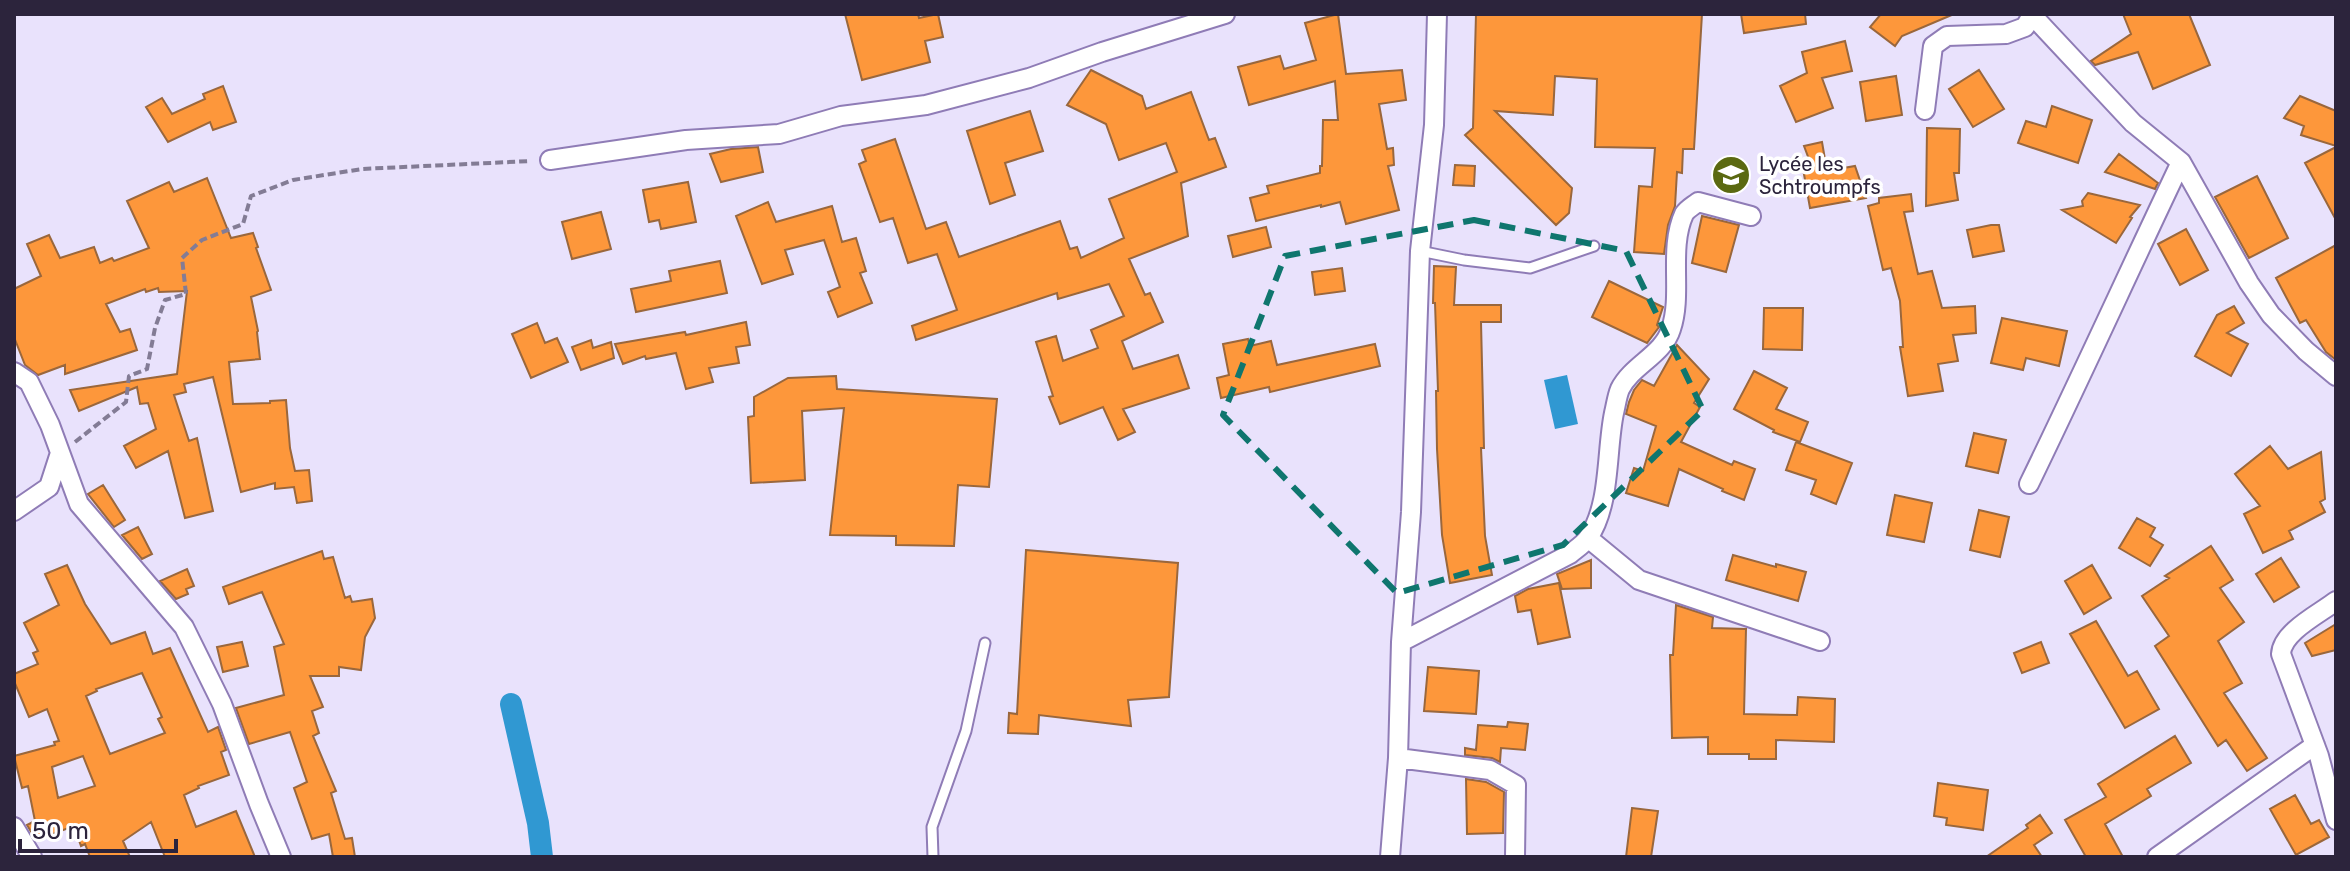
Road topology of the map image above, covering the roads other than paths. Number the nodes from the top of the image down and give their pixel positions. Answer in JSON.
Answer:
{"nodes":[{"id":1,"x":1225,"y":14,"type":"edge"},
{"id":2,"x":1437,"y":14,"type":"edge"},
{"id":3,"x":2031,"y":14,"type":"edge"},
{"id":4,"x":1925,"y":110,"type":"dead end"},
{"id":5,"x":550,"y":160,"type":"road end"},
{"id":6,"x":2181,"y":162,"type":"junction"},
{"id":7,"x":1751,"y":216,"type":"dead end"},
{"id":8,"x":1594,"y":246,"type":"dead end"},
{"id":9,"x":1420,"y":251,"type":"junction"},
{"id":10,"x":14,"y":372,"type":"edge"},
{"id":11,"x":2336,"y":376,"type":"edge"},
{"id":12,"x":60,"y":453,"type":"junction"},
{"id":13,"x":2029,"y":484,"type":"dead end"},
{"id":14,"x":14,"y":511,"type":"edge"},
{"id":15,"x":1588,"y":538,"type":"junction"},
{"id":16,"x":2336,"y":601,"type":"edge"},
{"id":17,"x":1820,"y":641,"type":"dead end"},
{"id":18,"x":1401,"y":642,"type":"junction"},
{"id":19,"x":985,"y":643,"type":"dead end"},
{"id":20,"x":2315,"y":745,"type":"junction"},
{"id":21,"x":1398,"y":758,"type":"junction"},
{"id":22,"x":2336,"y":820,"type":"edge"},
{"id":23,"x":14,"y":827,"type":"edge"},
{"id":24,"x":32,"y":857,"type":"edge"},
{"id":25,"x":281,"y":857,"type":"edge"},
{"id":26,"x":933,"y":857,"type":"edge"},
{"id":27,"x":1390,"y":857,"type":"edge"},
{"id":28,"x":1515,"y":857,"type":"edge"},
{"id":29,"x":2157,"y":857,"type":"edge"}],
"edges":[{"from":1,"to":5,"type":"street"},
{"from":2,"to":9,"type":"street"},
{"from":3,"to":4,"type":"street"},
{"from":3,"to":6,"type":"street"},
{"from":6,"to":11,"type":"street"},
{"from":6,"to":13,"type":"street"},
{"from":7,"to":15,"type":"street"},
{"from":8,"to":9,"type":"lane"},
{"from":9,"to":18,"type":"street"},
{"from":10,"to":12,"type":"street"},
{"from":12,"to":14,"type":"street"},
{"from":12,"to":25,"type":"street"},
{"from":15,"to":17,"type":"street"},
{"from":15,"to":18,"type":"street"},
{"from":16,"to":20,"type":"street"},
{"from":18,"to":21,"type":"street"},
{"from":19,"to":26,"type":"lane"},
{"from":20,"to":22,"type":"street"},
{"from":20,"to":29,"type":"street"},
{"from":21,"to":27,"type":"street"},
{"from":21,"to":28,"type":"street"},
{"from":23,"to":24,"type":"street"}]}
